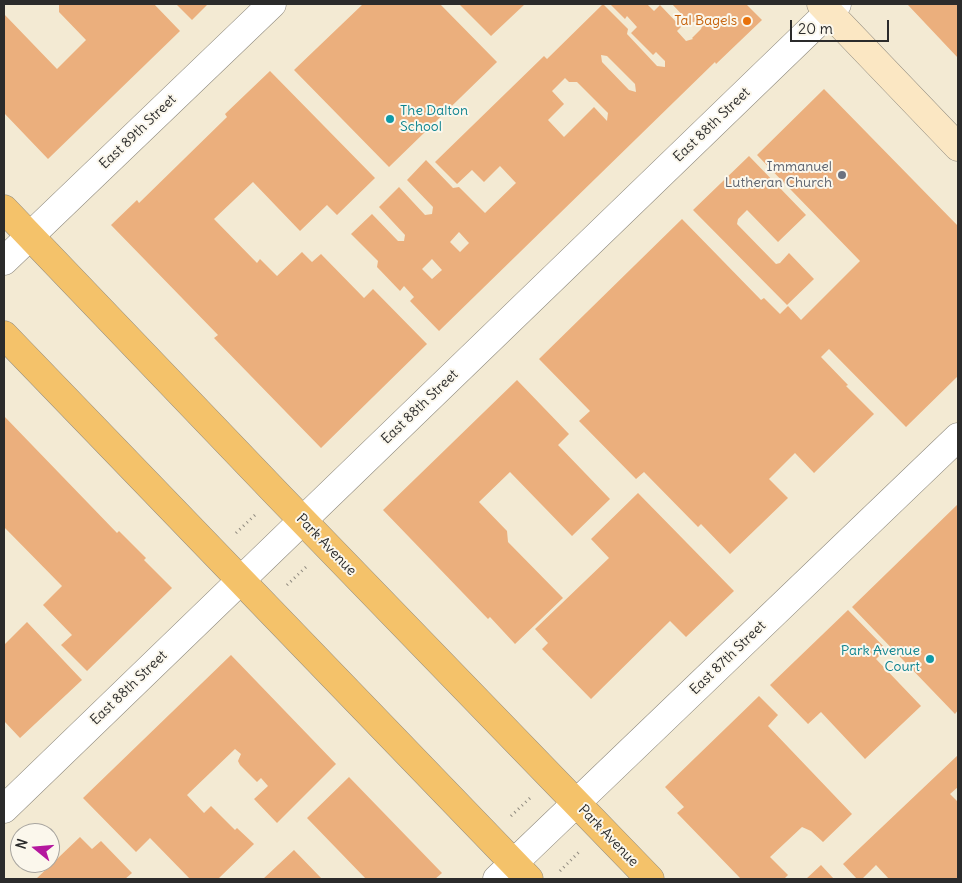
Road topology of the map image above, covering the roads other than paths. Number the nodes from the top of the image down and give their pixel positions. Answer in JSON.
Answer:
{"nodes":[{"id":1,"x":272,"y":4,"type":"edge"},
{"id":2,"x":829,"y":7,"type":"edge"},
{"id":3,"x":958,"y":147,"type":"edge"},
{"id":4,"x":4,"y":209,"type":"edge"},
{"id":5,"x":29,"y":235,"type":"junction"},
{"id":6,"x":4,"y":260,"type":"edge"},
{"id":7,"x":4,"y":335,"type":"edge"},
{"id":8,"x":958,"y":437,"type":"edge"},
{"id":9,"x":302,"y":520,"type":"junction"},
{"id":10,"x":240,"y":580,"type":"junction"},
{"id":11,"x":577,"y":803,"type":"junction"},
{"id":12,"x":4,"y":809,"type":"edge"},
{"id":13,"x":514,"y":874,"type":"edge"},
{"id":14,"x":650,"y":879,"type":"edge"}],
"edges":[{"from":1,"to":5,"type":"street","name":"East 89th Street"},
{"from":2,"to":3,"type":"main road"},
{"from":2,"to":9,"type":"street","name":"East 88th Street"},
{"from":4,"to":5,"type":"main road","name":"Park Avenue"},
{"from":5,"to":6,"type":"street","name":"East 89th Street"},
{"from":5,"to":9,"type":"main road","name":"Park Avenue"},
{"from":7,"to":10,"type":"main road"},
{"from":8,"to":11,"type":"street","name":"East 87th Street"},
{"from":9,"to":10,"type":"street","name":"East 88th Street"},
{"from":9,"to":11,"type":"main road","name":"Park Avenue"},
{"from":10,"to":12,"type":"street","name":"East 88th Street"},
{"from":10,"to":13,"type":"main road"},
{"from":11,"to":13,"type":"street","name":"East 87th Street"},
{"from":11,"to":14,"type":"main road","name":"Park Avenue"}]}
